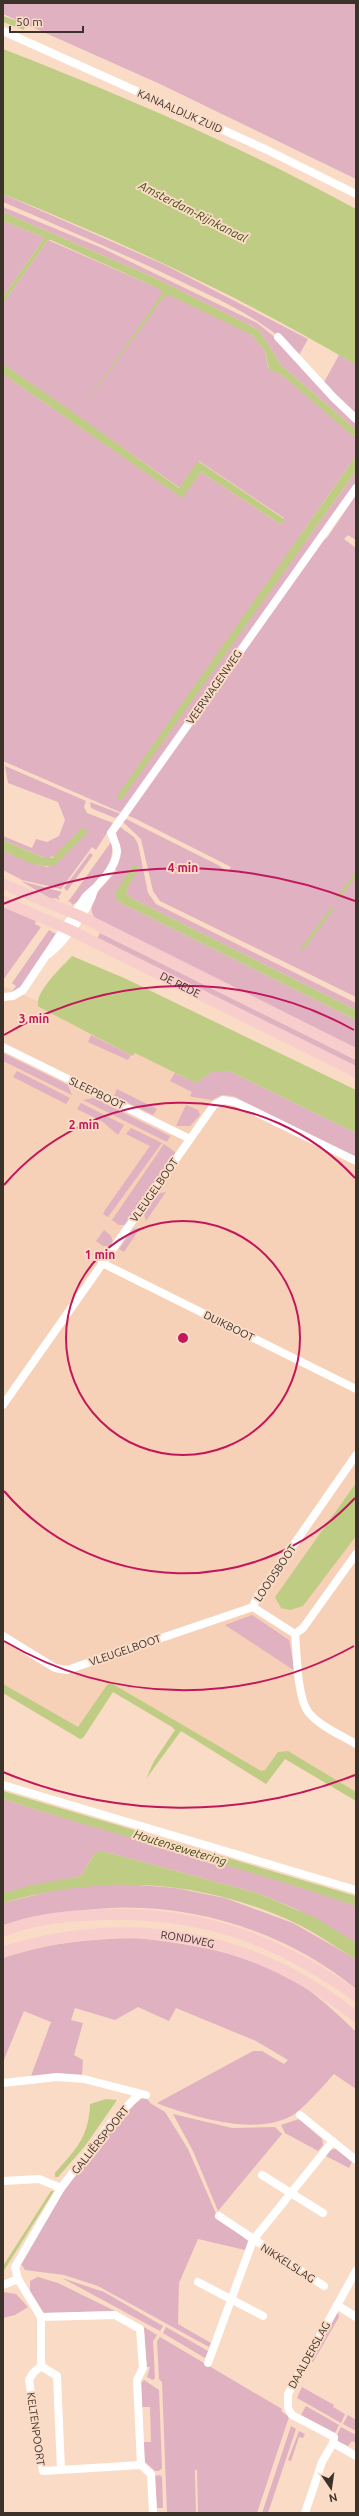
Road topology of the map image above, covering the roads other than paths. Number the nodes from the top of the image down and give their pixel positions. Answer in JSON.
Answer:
{"nodes":[{"id":1,"x":3,"y":31,"type":"edge"},
{"id":2,"x":356,"y":194,"type":"edge"},
{"id":3,"x":278,"y":337,"type":"dead end"},
{"id":4,"x":356,"y":419,"type":"edge"},
{"id":5,"x":356,"y":488,"type":"edge"},
{"id":6,"x":3,"y":884,"type":"edge"},
{"id":7,"x":3,"y":902,"type":"edge"},
{"id":8,"x":77,"y":915,"type":"junction"},
{"id":9,"x":67,"y":929,"type":"junction"},
{"id":10,"x":3,"y":997,"type":"edge"},
{"id":11,"x":3,"y":1047,"type":"edge"},
{"id":12,"x":356,"y":1054,"type":"edge"},
{"id":13,"x":356,"y":1072,"type":"edge"},
{"id":14,"x":190,"y":1139,"type":"junction"},
{"id":15,"x":356,"y":1161,"type":"edge"},
{"id":16,"x":102,"y":1263,"type":"junction"},
{"id":17,"x":356,"y":1389,"type":"edge"},
{"id":18,"x":3,"y":1405,"type":"edge"},
{"id":19,"x":356,"y":1455,"type":"edge"},
{"id":20,"x":356,"y":1554,"type":"edge"},
{"id":21,"x":253,"y":1607,"type":"junction"},
{"id":22,"x":295,"y":1634,"type":"junction"},
{"id":23,"x":3,"y":1636,"type":"edge"},
{"id":24,"x":356,"y":1744,"type":"edge"},
{"id":25,"x":3,"y":1785,"type":"edge"},
{"id":26,"x":356,"y":1890,"type":"edge"},
{"id":27,"x":3,"y":1932,"type":"edge"},
{"id":28,"x":3,"y":1952,"type":"edge"},
{"id":29,"x":356,"y":1996,"type":"edge"},
{"id":30,"x":356,"y":2017,"type":"edge"},
{"id":31,"x":3,"y":2084,"type":"edge"},
{"id":32,"x":300,"y":2115,"type":"dead end"},
{"id":33,"x":333,"y":2141,"type":"junction"},
{"id":34,"x":356,"y":2160,"type":"edge"},
{"id":35,"x":262,"y":2175,"type":"dead end"},
{"id":36,"x":3,"y":2181,"type":"edge"},
{"id":37,"x":61,"y":2188,"type":"junction"},
{"id":38,"x":289,"y":2193,"type":"junction"},
{"id":39,"x":323,"y":2213,"type":"dead end"},
{"id":40,"x":219,"y":2216,"type":"dead end"},
{"id":41,"x":253,"y":2240,"type":"junction"},
{"id":42,"x":356,"y":2271,"type":"edge"},
{"id":43,"x":18,"y":2279,"type":"junction"},
{"id":44,"x":198,"y":2282,"type":"dead end"},
{"id":45,"x":3,"y":2286,"type":"edge"},
{"id":46,"x":324,"y":2286,"type":"dead end"},
{"id":47,"x":231,"y":2298,"type":"junction"},
{"id":48,"x":336,"y":2305,"type":"junction"},
{"id":49,"x":263,"y":2316,"type":"dead end"},
{"id":50,"x":40,"y":2317,"type":"junction"},
{"id":51,"x":356,"y":2317,"type":"edge"},
{"id":52,"x":208,"y":2363,"type":"dead end"},
{"id":53,"x":41,"y":2366,"type":"junction"},
{"id":54,"x":333,"y":2443,"type":"junction"},
{"id":55,"x":356,"y":2456,"type":"edge"},
{"id":56,"x":141,"y":2465,"type":"junction"},
{"id":57,"x":60,"y":2470,"type":"junction"},
{"id":58,"x":153,"y":2513,"type":"edge"},
{"id":59,"x":305,"y":2513,"type":"edge"}],
"edges":[{"from":1,"to":2,"type":"street","name":"KANAALDIJK ZUID"},
{"from":3,"to":4,"type":"street"},
{"from":5,"to":8,"type":"street","name":"VEERWAGENWEG"},
{"from":6,"to":8,"type":"main road","name":"DE REDE"},
{"from":7,"to":9,"type":"main road","name":"DE REDE"},
{"from":8,"to":9,"type":"street","name":"VEERWAGENWEG"},
{"from":8,"to":12,"type":"main road","name":"DE REDE"},
{"from":9,"to":10,"type":"street","name":"VEERWAGENWEG"},
{"from":9,"to":13,"type":"main road","name":"DE REDE"},
{"from":11,"to":14,"type":"street","name":"SLEEPBOOT"},
{"from":14,"to":15,"type":"street","name":"VLEUGELBOOT"},
{"from":14,"to":16,"type":"street","name":"VLEUGELBOOT"},
{"from":16,"to":17,"type":"street","name":"DUIKBOOT"},
{"from":16,"to":18,"type":"street","name":"VLEUGELBOOT"},
{"from":19,"to":21,"type":"street","name":"LOODSBOOT"},
{"from":20,"to":22,"type":"street"},
{"from":21,"to":22,"type":"street","name":"LOODSBOOT"},
{"from":21,"to":23,"type":"street","name":"VLEUGELBOOT"},
{"from":22,"to":24,"type":"street"},
{"from":25,"to":26,"type":"street"},
{"from":27,"to":29,"type":"main road","name":"RONDWEG"},
{"from":28,"to":30,"type":"main road","name":"RONDWEG"},
{"from":31,"to":37,"type":"street","name":"GALLIËRSPOORT"},
{"from":32,"to":33,"type":"street"},
{"from":33,"to":34,"type":"street"},
{"from":33,"to":38,"type":"street","name":"NIKKELSLAG"},
{"from":35,"to":38,"type":"street"},
{"from":36,"to":37,"type":"street"},
{"from":37,"to":43,"type":"street","name":"GALLIËRSPOORT"},
{"from":38,"to":39,"type":"street"},
{"from":38,"to":41,"type":"street","name":"NIKKELSLAG"},
{"from":40,"to":41,"type":"street","name":"NIKKELSLAG"},
{"from":41,"to":46,"type":"street","name":"NIKKELSLAG"},
{"from":41,"to":47,"type":"street","name":"NIKKELSLAG"},
{"from":42,"to":48,"type":"street","name":"DAALDERSLAG"},
{"from":43,"to":45,"type":"street"},
{"from":43,"to":50,"type":"street"},
{"from":44,"to":47,"type":"street"},
{"from":47,"to":49,"type":"street"},
{"from":47,"to":52,"type":"street","name":"NIKKELSLAG"},
{"from":48,"to":51,"type":"street"},
{"from":48,"to":54,"type":"street","name":"DAALDERSLAG"},
{"from":50,"to":53,"type":"street"},
{"from":50,"to":56,"type":"street"},
{"from":53,"to":57,"type":"street","name":"KELTENPOORT"},
{"from":53,"to":57,"type":"street","name":"KELTENPOORT"},
{"from":54,"to":55,"type":"street","name":"DAALDERSLAG"},
{"from":54,"to":59,"type":"street"},
{"from":56,"to":57,"type":"street","name":"KELTENPOORT"},
{"from":56,"to":58,"type":"street"}]}
